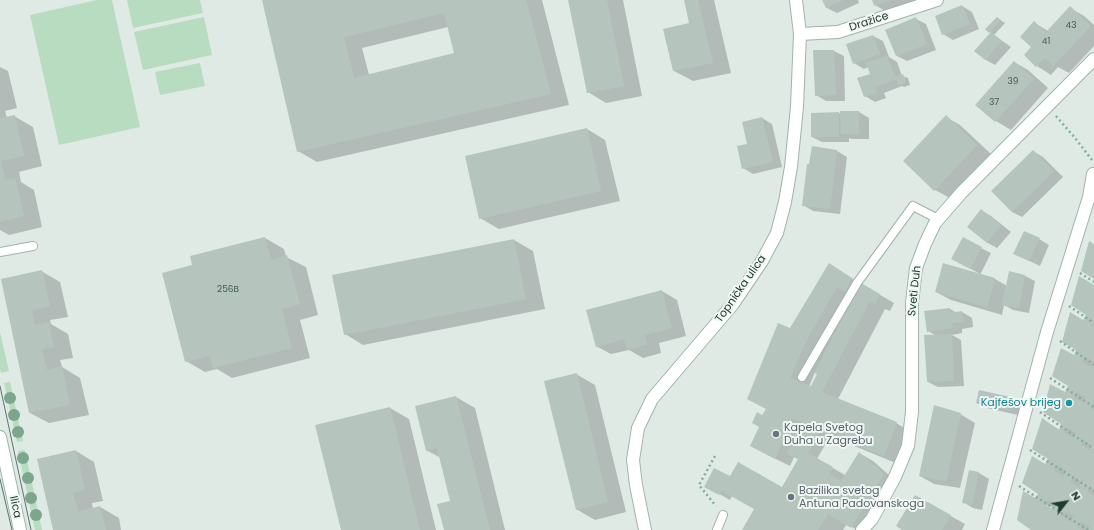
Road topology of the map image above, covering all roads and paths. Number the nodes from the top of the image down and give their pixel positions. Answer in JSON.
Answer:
{"nodes":[{"id":1,"x":796,"y":0,"type":"edge"},
{"id":2,"x":937,"y":0,"type":"edge"},
{"id":3,"x":800,"y":34,"type":"junction"},
{"id":4,"x":1094,"y":59,"type":"edge"},
{"id":5,"x":1054,"y":113,"type":"dead end"},
{"id":6,"x":1094,"y":168,"type":"edge"},
{"id":7,"x":938,"y":219,"type":"junction"},
{"id":8,"x":33,"y":246,"type":"dead end"},
{"id":9,"x":0,"y":252,"type":"edge"},
{"id":10,"x":1078,"y":272,"type":"dead end"},
{"id":11,"x":1094,"y":282,"type":"edge"},
{"id":12,"x":1064,"y":303,"type":"dead end"},
{"id":13,"x":1094,"y":323,"type":"edge"},
{"id":14,"x":1054,"y":337,"type":"dead end"},
{"id":15,"x":1094,"y":364,"type":"edge"},
{"id":16,"x":1044,"y":374,"type":"dead end"},
{"id":17,"x":802,"y":378,"type":"dead end"},
{"id":18,"x":1094,"y":407,"type":"edge"},
{"id":19,"x":1035,"y":408,"type":"dead end"},
{"id":20,"x":0,"y":437,"type":"edge"},
{"id":21,"x":1025,"y":446,"type":"dead end"},
{"id":22,"x":1094,"y":449,"type":"edge"},
{"id":23,"x":715,"y":456,"type":"dead end"},
{"id":24,"x":1016,"y":483,"type":"dead end"},
{"id":25,"x":1094,"y":491,"type":"edge"},
{"id":26,"x":723,"y":515,"type":"joint"},
{"id":27,"x":20,"y":530,"type":"edge"},
{"id":28,"x":645,"y":530,"type":"edge"},
{"id":29,"x":716,"y":530,"type":"edge"},
{"id":30,"x":862,"y":530,"type":"edge"},
{"id":31,"x":993,"y":530,"type":"edge"},
{"id":32,"x":1088,"y":530,"type":"edge"}],
"edges":[{"from":1,"to":3,"type":"street","name":"Topnička ulica"},
{"from":2,"to":3,"type":"street","name":"Dražice"},
{"from":3,"to":28,"type":"street","name":"Topnička ulica"},
{"from":4,"to":7,"type":"street","name":"Sveti Duh"},
{"from":5,"to":6,"type":"path"},
{"from":6,"to":31,"type":"street"},
{"from":7,"to":17,"type":"lane"},
{"from":7,"to":30,"type":"street","name":"Sveti Duh"},
{"from":8,"to":9,"type":"lane"},
{"from":10,"to":11,"type":"path"},
{"from":12,"to":13,"type":"path"},
{"from":14,"to":15,"type":"path"},
{"from":16,"to":18,"type":"path"},
{"from":19,"to":22,"type":"path"},
{"from":20,"to":27,"type":"street","name":"Ilica"},
{"from":21,"to":25,"type":"path"},
{"from":23,"to":26,"type":"path"},
{"from":24,"to":32,"type":"path"},
{"from":26,"to":29,"type":"lane"}]}
